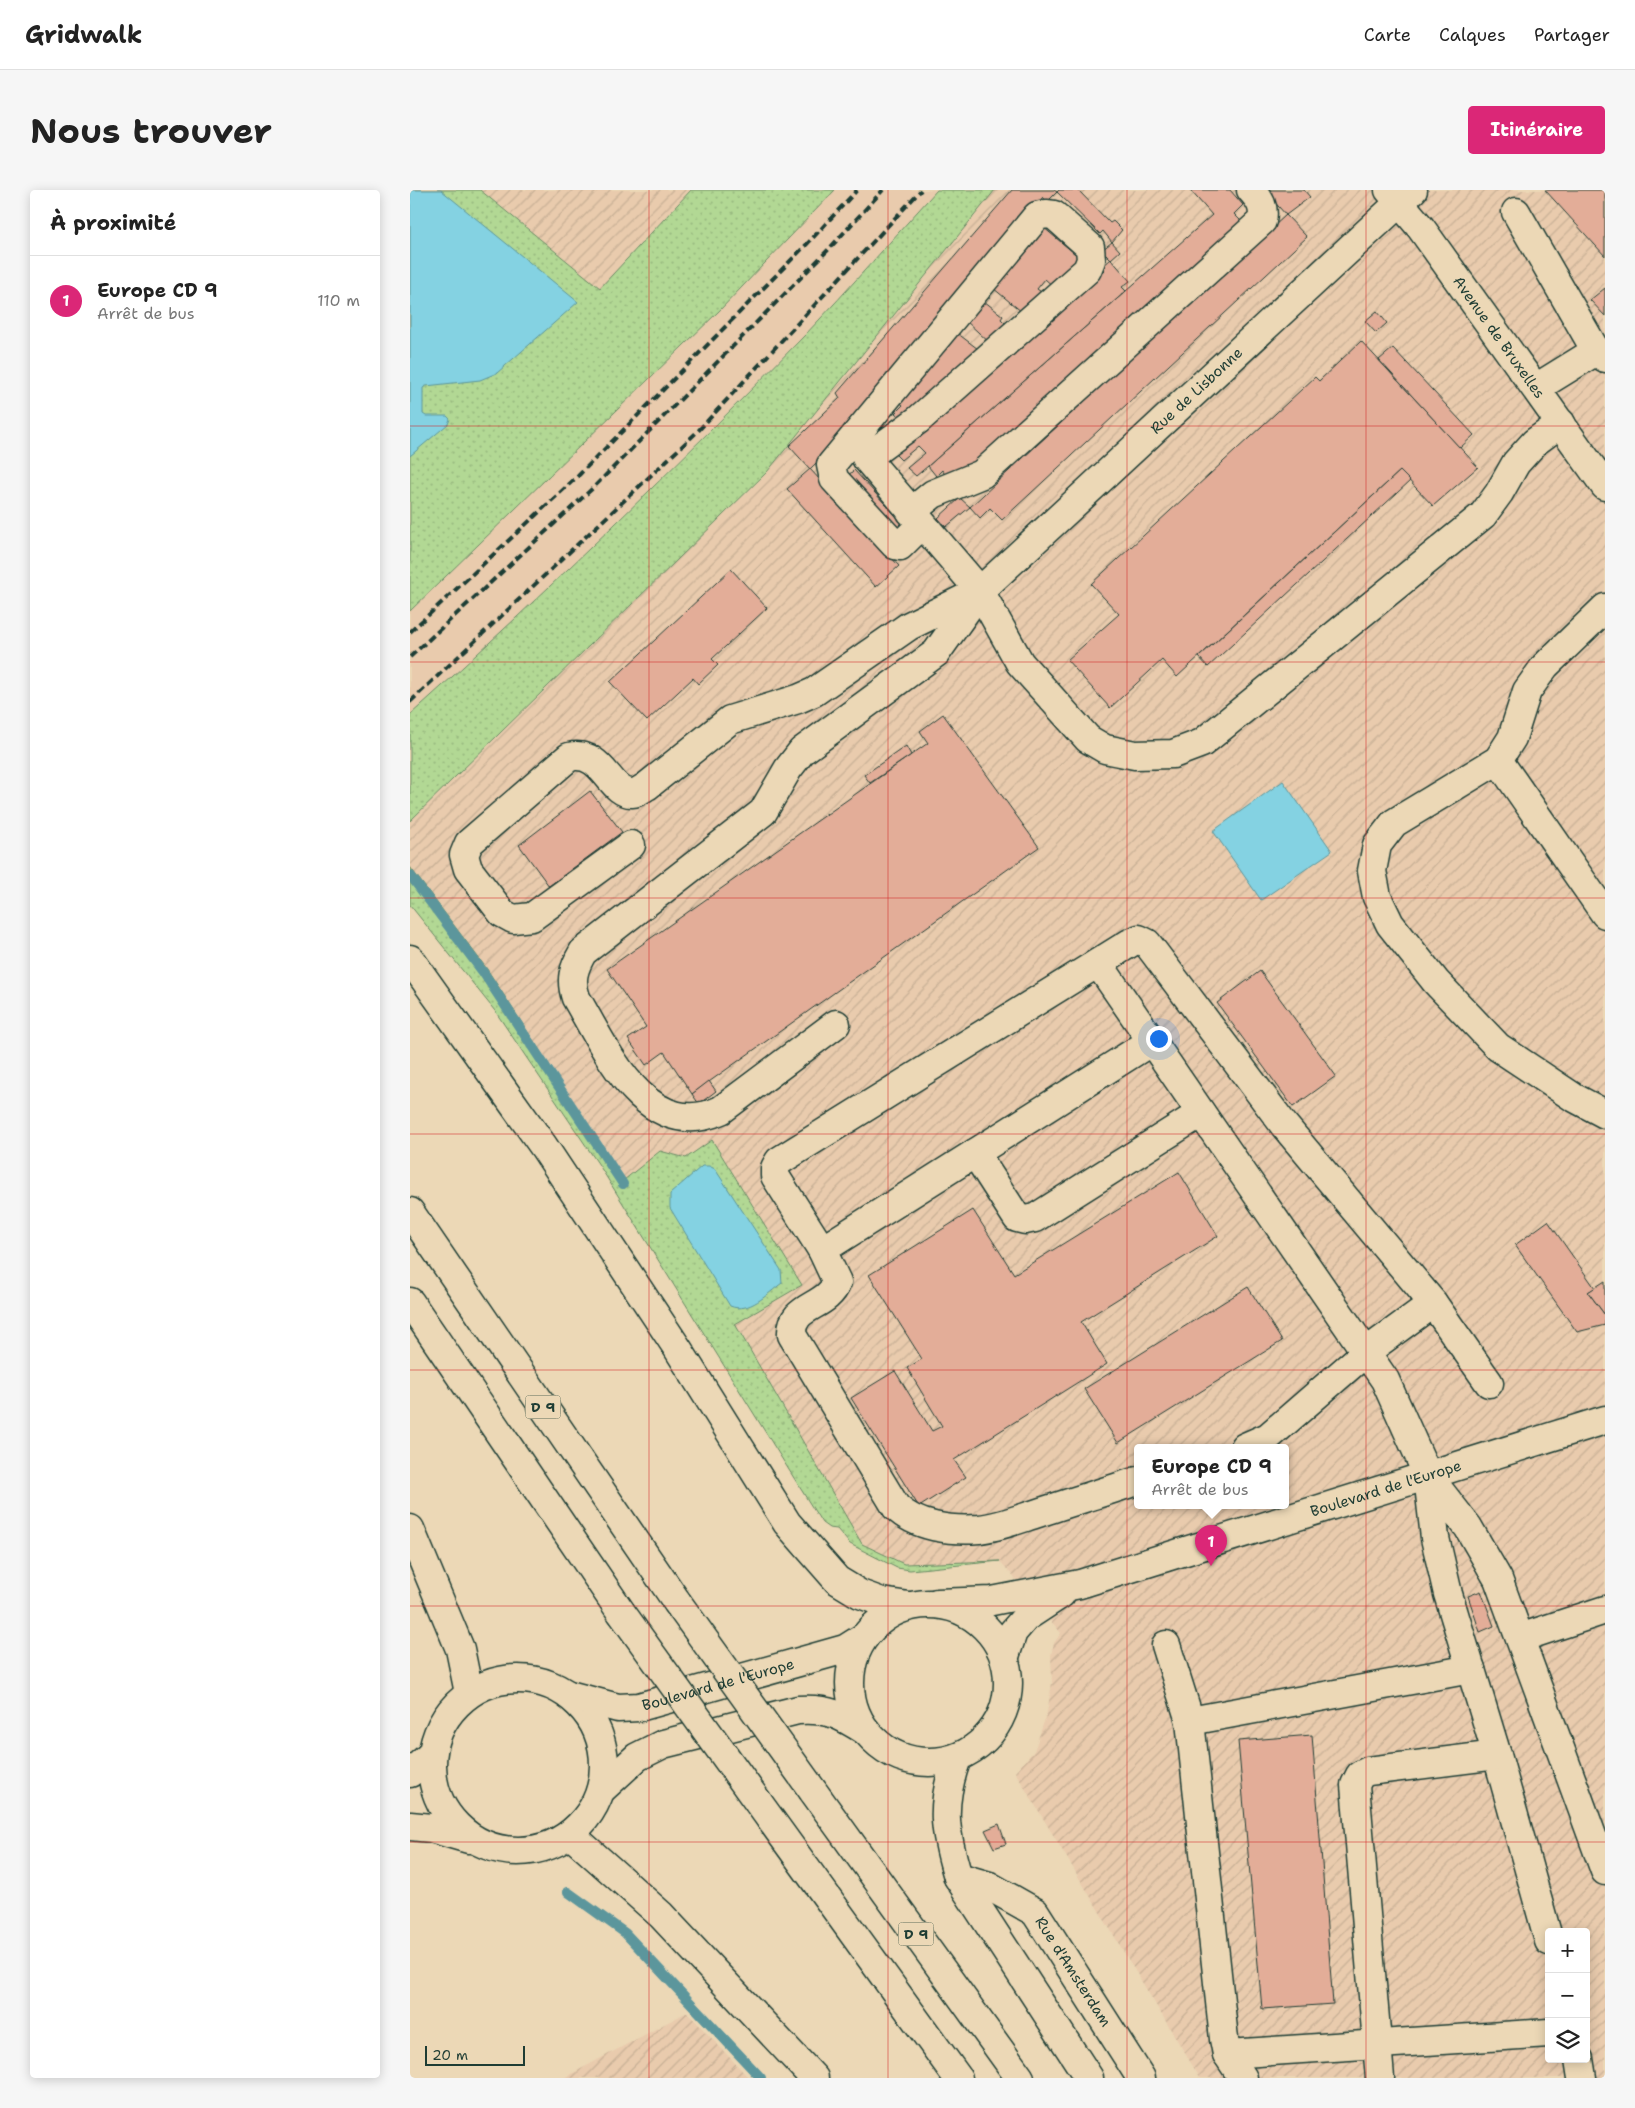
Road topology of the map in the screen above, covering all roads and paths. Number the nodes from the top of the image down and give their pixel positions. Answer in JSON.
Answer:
{"nodes":[{"id":1,"x":1251,"y":190,"type":"edge"},
{"id":2,"x":1401,"y":194,"type":"edge"},
{"id":3,"x":1516,"y":212,"type":"dead end"},
{"id":4,"x":1601,"y":355,"type":"edge"},
{"id":5,"x":1536,"y":388,"type":"junction"},
{"id":6,"x":1561,"y":423,"type":"junction"},
{"id":7,"x":858,"y":449,"type":"junction"},
{"id":8,"x":1605,"y":486,"type":"edge"},
{"id":9,"x":916,"y":519,"type":"junction"},
{"id":10,"x":980,"y":591,"type":"junction"},
{"id":11,"x":1605,"y":608,"type":"edge"},
{"id":12,"x":1498,"y":760,"type":"junction"},
{"id":13,"x":631,"y":845,"type":"dead end"},
{"id":14,"x":1605,"y":914,"type":"edge"},
{"id":15,"x":410,"y":959,"type":"edge"},
{"id":16,"x":1098,"y":963,"type":"junction"},
{"id":17,"x":836,"y":1024,"type":"dead end"},
{"id":18,"x":1152,"y":1041,"type":"junction"},
{"id":19,"x":1201,"y":1113,"type":"junction"},
{"id":20,"x":1605,"y":1114,"type":"edge"},
{"id":21,"x":975,"y":1153,"type":"junction"},
{"id":22,"x":410,"y":1212,"type":"edge"},
{"id":23,"x":822,"y":1250,"type":"junction"},
{"id":24,"x":410,"y":1302,"type":"edge"},
{"id":25,"x":1433,"y":1303,"type":"junction"},
{"id":26,"x":1366,"y":1352,"type":"junction"},
{"id":27,"x":1489,"y":1383,"type":"dead end"},
{"id":28,"x":1605,"y":1420,"type":"edge"},
{"id":29,"x":1252,"y":1444,"type":"edge"},
{"id":30,"x":1428,"y":1476,"type":"junction"},
{"id":31,"x":1134,"y":1482,"type":"edge"},
{"id":32,"x":410,"y":1529,"type":"edge"},
{"id":33,"x":1080,"y":1584,"type":"junction"},
{"id":34,"x":937,"y":1603,"type":"junction"},
{"id":35,"x":908,"y":1606,"type":"junction"},
{"id":36,"x":1605,"y":1610,"type":"edge"},
{"id":37,"x":864,"y":1637,"type":"junction"},
{"id":38,"x":1520,"y":1638,"type":"junction"},
{"id":39,"x":1166,"y":1646,"type":"dead end"},
{"id":40,"x":1004,"y":1656,"type":"junction"},
{"id":41,"x":1471,"y":1669,"type":"junction"},
{"id":42,"x":469,"y":1693,"type":"junction"},
{"id":43,"x":569,"y":1695,"type":"junction"},
{"id":44,"x":1190,"y":1721,"type":"junction"},
{"id":45,"x":866,"y":1731,"type":"junction"},
{"id":46,"x":432,"y":1754,"type":"junction"},
{"id":47,"x":1497,"y":1754,"type":"junction"},
{"id":48,"x":957,"y":1758,"type":"junction"},
{"id":49,"x":410,"y":1773,"type":"edge"},
{"id":50,"x":601,"y":1790,"type":"junction"},
{"id":51,"x":410,"y":1826,"type":"edge"},
{"id":52,"x":570,"y":1834,"type":"junction"},
{"id":53,"x":476,"y":1841,"type":"junction"},
{"id":54,"x":1605,"y":1871,"type":"edge"},
{"id":55,"x":958,"y":1877,"type":"junction"},
{"id":56,"x":1545,"y":1928,"type":"edge"},
{"id":57,"x":1545,"y":2033,"type":"edge"},
{"id":58,"x":1377,"y":2045,"type":"junction"},
{"id":59,"x":1227,"y":2054,"type":"junction"},
{"id":60,"x":1580,"y":2063,"type":"edge"},
{"id":61,"x":814,"y":2078,"type":"edge"},
{"id":62,"x":958,"y":2078,"type":"edge"},
{"id":63,"x":1020,"y":2078,"type":"edge"},
{"id":64,"x":1089,"y":2078,"type":"edge"},
{"id":65,"x":1141,"y":2078,"type":"edge"},
{"id":66,"x":1242,"y":2078,"type":"edge"},
{"id":67,"x":1380,"y":2078,"type":"edge"},
{"id":68,"x":1582,"y":2078,"type":"edge"}],
"edges":[{"from":1,"to":9,"type":"main road"},
{"from":2,"to":5,"type":"main road","name":"Avenue de Bruxelles"},
{"from":2,"to":10,"type":"main road","name":"Rue de Lisbonne"},
{"from":3,"to":4,"type":"main road"},
{"from":4,"to":5,"type":"main road"},
{"from":5,"to":6,"type":"main road","name":"Avenue de Bruxelles"},
{"from":6,"to":8,"type":"main road","name":"Avenue de Bruxelles"},
{"from":6,"to":10,"type":"main road"},
{"from":7,"to":7,"type":"main road"},
{"from":7,"to":9,"type":"main road"},
{"from":7,"to":9,"type":"main road"},
{"from":9,"to":10,"type":"main road"},
{"from":10,"to":13,"type":"main road"},
{"from":10,"to":17,"type":"main road"},
{"from":11,"to":12,"type":"main road"},
{"from":12,"to":14,"type":"main road"},
{"from":12,"to":20,"type":"main road"},
{"from":15,"to":35,"type":"main road"},
{"from":16,"to":18,"type":"main road"},
{"from":16,"to":23,"type":"main road"},
{"from":16,"to":25,"type":"main road"},
{"from":18,"to":19,"type":"main road"},
{"from":18,"to":21,"type":"main road"},
{"from":19,"to":21,"type":"main road"},
{"from":19,"to":26,"type":"main road"},
{"from":21,"to":23,"type":"main road"},
{"from":22,"to":63,"type":"main road","number":"D 9","bridge":true},
{"from":23,"to":31,"type":"main road"},
{"from":24,"to":62,"type":"main road","bridge":true},
{"from":25,"to":26,"type":"main road"},
{"from":25,"to":27,"type":"main road"},
{"from":26,"to":29,"type":"main road"},
{"from":26,"to":30,"type":"main road"},
{"from":28,"to":30,"type":"main road","name":"Boulevard de l'Europe"},
{"from":30,"to":33,"type":"main road","name":"Boulevard de l'Europe"},
{"from":30,"to":38,"type":"main road"},
{"from":30,"to":41,"type":"main road"},
{"from":32,"to":42,"type":"main road"},
{"from":33,"to":34,"type":"main road","name":"Boulevard de l'Europe"},
{"from":33,"to":40,"type":"main road","name":"Boulevard de l'Europe"},
{"from":34,"to":35,"type":"main road","name":"Boulevard de l'Europe"},
{"from":34,"to":40,"type":"main road","name":"Boulevard de l'Europe"},
{"from":35,"to":37,"type":"main road","name":"Boulevard de l'Europe"},
{"from":36,"to":38,"type":"main road"},
{"from":37,"to":43,"type":"main road","name":"Boulevard de l'Europe"},
{"from":37,"to":45,"type":"main road","name":"Boulevard de l'Europe"},
{"from":38,"to":54,"type":"main road"},
{"from":39,"to":44,"type":"main road"},
{"from":40,"to":48,"type":"main road","name":"Boulevard de l'Europe"},
{"from":41,"to":44,"type":"main road"},
{"from":41,"to":47,"type":"main road"},
{"from":42,"to":43,"type":"main road","name":"Boulevard de l'Europe"},
{"from":42,"to":46,"type":"main road","name":"Boulevard de l'Europe"},
{"from":43,"to":50,"type":"main road","name":"Boulevard de l'Europe"},
{"from":44,"to":59,"type":"main road"},
{"from":45,"to":48,"type":"main road","name":"Boulevard de l'Europe"},
{"from":45,"to":50,"type":"main road","name":"Boulevard de l'Europe"},
{"from":46,"to":49,"type":"main road"},
{"from":46,"to":53,"type":"main road","name":"Boulevard de l'Europe"},
{"from":47,"to":56,"type":"main road"},
{"from":47,"to":58,"type":"main road"},
{"from":48,"to":55,"type":"main road"},
{"from":50,"to":52,"type":"main road","name":"Boulevard de l'Europe"},
{"from":51,"to":53,"type":"main road","name":"Boulevard de l'Europe"},
{"from":52,"to":53,"type":"main road","name":"Boulevard de l'Europe"},
{"from":52,"to":61,"type":"main road"},
{"from":55,"to":64,"type":"main road"},
{"from":55,"to":65,"type":"main road","name":"Rue d'Amsterdam"},
{"from":57,"to":58,"type":"main road"},
{"from":58,"to":59,"type":"main road"},
{"from":58,"to":67,"type":"main road"},
{"from":59,"to":66,"type":"main road"},
{"from":60,"to":68,"type":"main road"}]}
